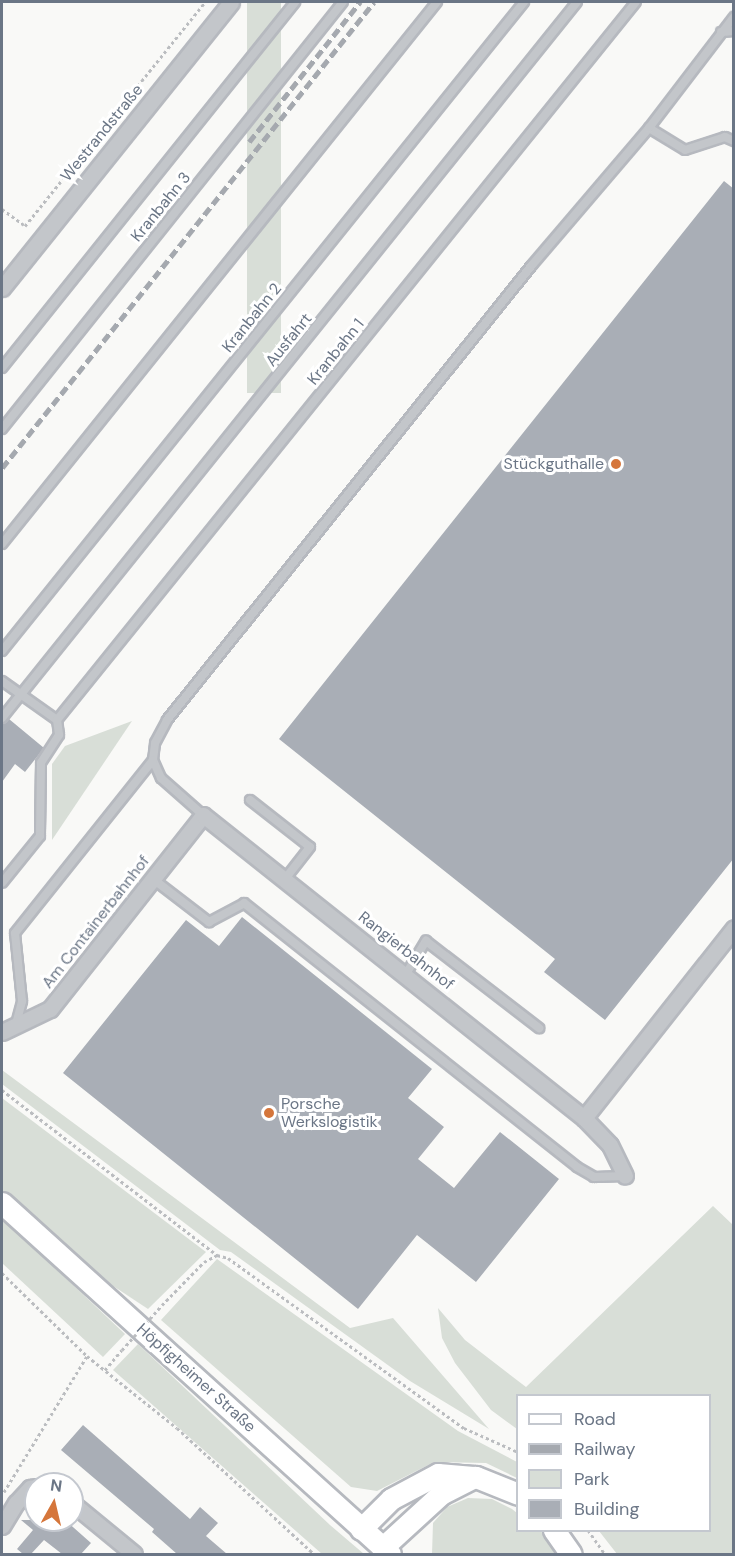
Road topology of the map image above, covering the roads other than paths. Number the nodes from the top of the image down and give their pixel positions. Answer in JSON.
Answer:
{"nodes":[{"id":1,"x":231,"y":2,"type":"edge"},
{"id":2,"x":295,"y":2,"type":"edge"},
{"id":3,"x":343,"y":2,"type":"edge"},
{"id":4,"x":437,"y":2,"type":"edge"},
{"id":5,"x":524,"y":2,"type":"edge"},
{"id":6,"x":577,"y":2,"type":"edge"},
{"id":7,"x":636,"y":2,"type":"edge"},
{"id":8,"x":734,"y":17,"type":"edge"},
{"id":9,"x":734,"y":31,"type":"edge"},
{"id":10,"x":721,"y":32,"type":"junction"},
{"id":11,"x":649,"y":128,"type":"junction"},
{"id":12,"x":734,"y":141,"type":"edge"},
{"id":13,"x":2,"y":288,"type":"edge"},
{"id":14,"x":2,"y":368,"type":"edge"},
{"id":15,"x":2,"y":429,"type":"edge"},
{"id":16,"x":2,"y":544,"type":"edge"},
{"id":17,"x":2,"y":651,"type":"edge"},
{"id":18,"x":2,"y":681,"type":"edge"},
{"id":19,"x":21,"y":695,"type":"junction"},
{"id":20,"x":2,"y":718,"type":"edge"},
{"id":21,"x":57,"y":720,"type":"junction"},
{"id":22,"x":153,"y":760,"type":"junction"},
{"id":23,"x":250,"y":800,"type":"dead end"},
{"id":24,"x":203,"y":815,"type":"junction"},
{"id":25,"x":153,"y":879,"type":"junction"},
{"id":26,"x":285,"y":879,"type":"junction"},
{"id":27,"x":2,"y":883,"type":"edge"},
{"id":28,"x":734,"y":928,"type":"edge"},
{"id":29,"x":406,"y":974,"type":"junction"},
{"id":30,"x":539,"y":1028,"type":"dead end"},
{"id":31,"x":8,"y":1030,"type":"edge"},
{"id":32,"x":584,"y":1118,"type":"junction"},
{"id":33,"x":625,"y":1176,"type":"joint"},
{"id":34,"x":2,"y":1203,"type":"edge"},
{"id":35,"x":476,"y":1477,"type":"junction"},
{"id":36,"x":516,"y":1493,"type":"edge"},
{"id":37,"x":24,"y":1497,"type":"edge"},
{"id":38,"x":84,"y":1513,"type":"edge"},
{"id":39,"x":2,"y":1526,"type":"edge"},
{"id":40,"x":361,"y":1529,"type":"junction"},
{"id":41,"x":555,"y":1532,"type":"edge"},
{"id":42,"x":386,"y":1551,"type":"edge"},
{"id":43,"x":134,"y":1554,"type":"edge"},
{"id":44,"x":571,"y":1554,"type":"edge"}],
"edges":[{"from":1,"to":13,"type":"street","name":"Westrandstraße"},
{"from":2,"to":14,"type":"lane","name":"Kranbahn 3"},
{"from":3,"to":15,"type":"lane","name":"Kranbahn 3"},
{"from":4,"to":16,"type":"lane"},
{"from":5,"to":17,"type":"lane","name":"Kranbahn 2"},
{"from":6,"to":19,"type":"lane","name":"Ausfahrt"},
{"from":7,"to":21,"type":"lane","name":"Kranbahn 1"},
{"from":8,"to":10,"type":"lane"},
{"from":9,"to":10,"type":"lane"},
{"from":10,"to":11,"type":"lane"},
{"from":11,"to":12,"type":"lane"},
{"from":11,"to":22,"type":"lane"},
{"from":18,"to":19,"type":"lane"},
{"from":19,"to":20,"type":"lane"},
{"from":19,"to":21,"type":"lane"},
{"from":21,"to":27,"type":"lane"},
{"from":22,"to":24,"type":"lane"},
{"from":22,"to":31,"type":"lane"},
{"from":23,"to":26,"type":"lane"},
{"from":24,"to":25,"type":"street","name":"Am Containerbahnhof"},
{"from":24,"to":26,"type":"street","name":"Rangierbahnhof"},
{"from":25,"to":31,"type":"street","name":"Am Containerbahnhof"},
{"from":25,"to":33,"type":"lane"},
{"from":26,"to":29,"type":"street","name":"Rangierbahnhof"},
{"from":28,"to":32,"type":"street"},
{"from":29,"to":30,"type":"lane"},
{"from":29,"to":32,"type":"street","name":"Rangierbahnhof"},
{"from":32,"to":33,"type":"street","name":"Rangierbahnhof"},
{"from":34,"to":40,"type":"main road","name":"Höpfigheimer Straße"},
{"from":35,"to":36,"type":"main road"},
{"from":35,"to":40,"type":"main road"},
{"from":35,"to":42,"type":"main road"},
{"from":37,"to":39,"type":"street"},
{"from":38,"to":43,"type":"street"},
{"from":40,"to":42,"type":"main road","name":"Höpfigheimer Straße"},
{"from":41,"to":44,"type":"main road"}]}
